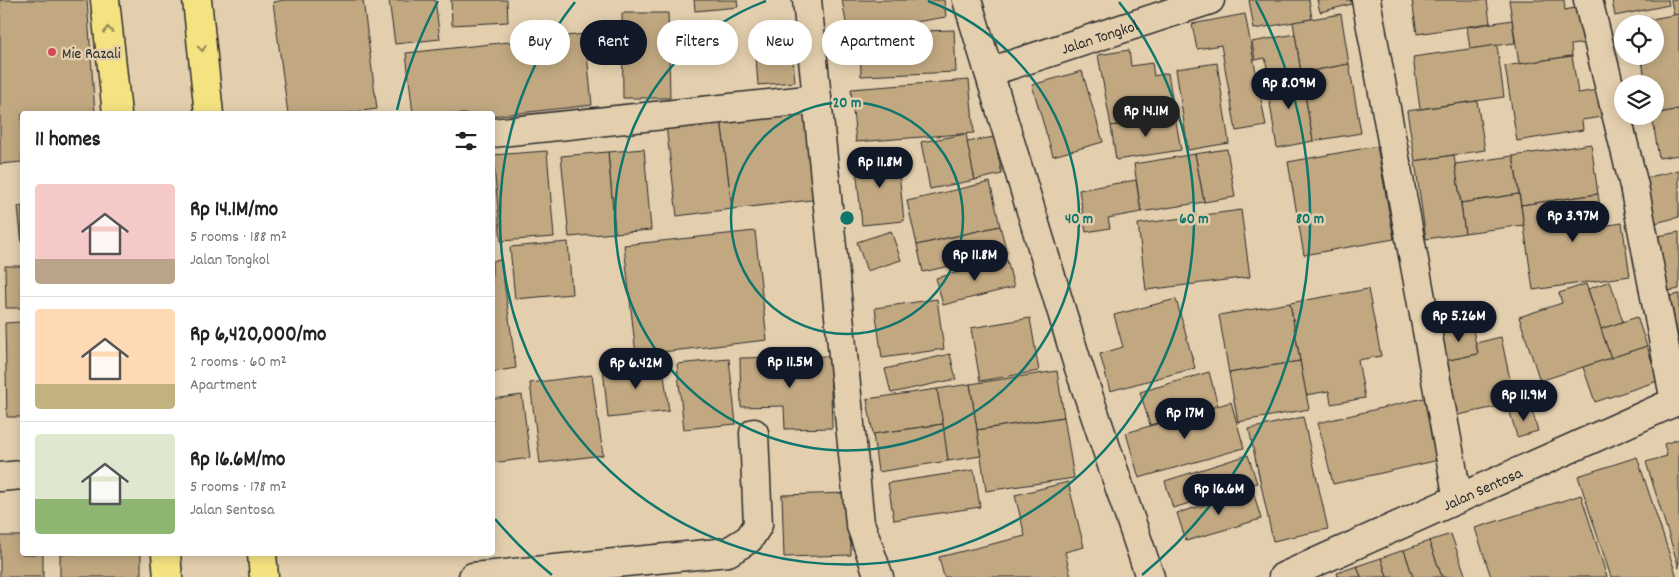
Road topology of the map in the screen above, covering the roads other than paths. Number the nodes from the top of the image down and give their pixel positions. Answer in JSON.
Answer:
{"nodes":[{"id":1,"x":105,"y":0,"type":"edge"},
{"id":2,"x":197,"y":0,"type":"edge"},
{"id":3,"x":807,"y":0,"type":"edge"},
{"id":4,"x":967,"y":0,"type":"edge"},
{"id":5,"x":1210,"y":0,"type":"edge"},
{"id":6,"x":1366,"y":0,"type":"edge"},
{"id":7,"x":1588,"y":0,"type":"edge"},
{"id":8,"x":989,"y":72,"type":"junction"},
{"id":9,"x":817,"y":99,"type":"junction"},
{"id":10,"x":117,"y":111,"type":"edge"},
{"id":11,"x":209,"y":111,"type":"edge"},
{"id":12,"x":495,"y":133,"type":"edge"},
{"id":13,"x":1677,"y":401,"type":"edge"},
{"id":14,"x":754,"y":433,"type":"dead end"},
{"id":15,"x":20,"y":475,"type":"edge"},
{"id":16,"x":0,"y":477,"type":"edge"},
{"id":17,"x":1458,"y":499,"type":"junction"},
{"id":18,"x":166,"y":556,"type":"edge"},
{"id":19,"x":262,"y":556,"type":"edge"},
{"id":20,"x":168,"y":577,"type":"edge"},
{"id":21,"x":264,"y":577,"type":"edge"},
{"id":22,"x":473,"y":577,"type":"edge"},
{"id":23,"x":879,"y":577,"type":"edge"},
{"id":24,"x":1150,"y":577,"type":"edge"},
{"id":25,"x":1283,"y":577,"type":"edge"}],
"edges":[{"from":10,"to":1,"type":"main road","one_way":true},
{"from":2,"to":11,"type":"main road","one_way":true},
{"from":3,"to":9,"type":"street"},
{"from":4,"to":8,"type":"street"},
{"from":5,"to":8,"type":"street","name":"Jalan Tongkol"},
{"from":6,"to":17,"type":"street"},
{"from":7,"to":13,"type":"street"},
{"from":8,"to":24,"type":"street"},
{"from":9,"to":12,"type":"street"},
{"from":9,"to":23,"type":"street"},
{"from":13,"to":17,"type":"street","name":"Jalan Sentosa"},
{"from":14,"to":22,"type":"street"},
{"from":15,"to":16,"type":"street"},
{"from":17,"to":25,"type":"street","name":"Jalan Sentosa"},
{"from":18,"to":20,"type":"main road"},
{"from":19,"to":21,"type":"main road"}]}
